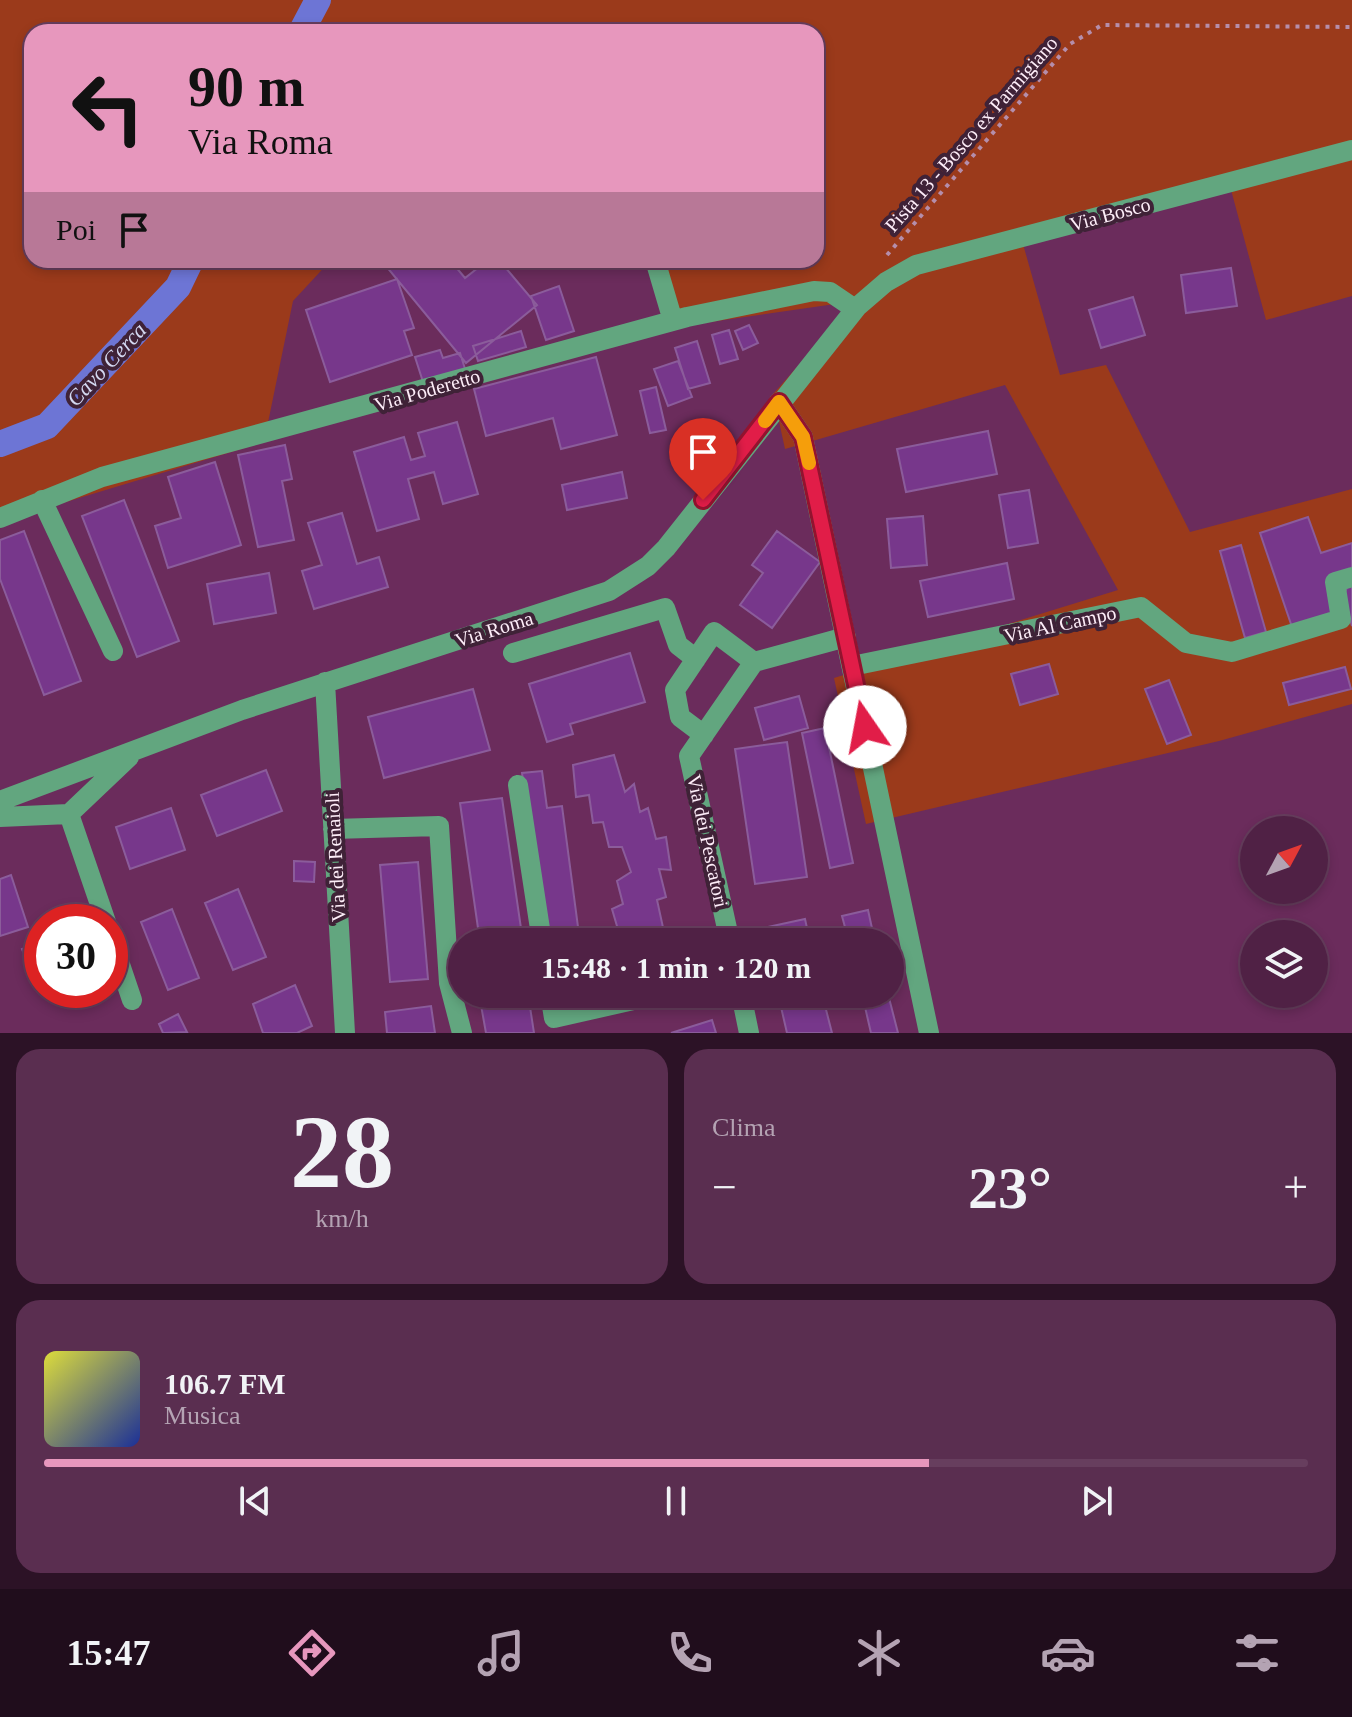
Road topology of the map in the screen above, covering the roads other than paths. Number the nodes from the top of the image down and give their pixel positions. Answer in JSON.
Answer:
{"nodes":[{"id":1,"x":1352,"y":150,"type":"edge"},
{"id":2,"x":657,"y":268,"type":"edge"},
{"id":3,"x":873,"y":291,"type":"joint"},
{"id":4,"x":855,"y":309,"type":"junction"},
{"id":5,"x":673,"y":321,"type":"junction"},
{"id":6,"x":779,"y":402,"type":"junction"},
{"id":7,"x":42,"y":500,"type":"junction"},
{"id":8,"x":0,"y":518,"type":"edge"},
{"id":9,"x":1352,"y":577,"type":"edge"},
{"id":10,"x":846,"y":637,"type":"junction"},
{"id":11,"x":113,"y":651,"type":"dead end"},
{"id":12,"x":513,"y":653,"type":"dead end"},
{"id":13,"x":696,"y":659,"type":"junction"},
{"id":14,"x":754,"y":662,"type":"junction"},
{"id":15,"x":852,"y":666,"type":"junction"},
{"id":16,"x":325,"y":682,"type":"junction"},
{"id":17,"x":704,"y":735,"type":"junction"},
{"id":18,"x":138,"y":749,"type":"junction"},
{"id":19,"x":518,"y":785,"type":"dead end"},
{"id":20,"x":0,"y":801,"type":"edge"},
{"id":21,"x":69,"y":814,"type":"junction"},
{"id":22,"x":0,"y":817,"type":"edge"},
{"id":23,"x":333,"y":829,"type":"junction"},
{"id":24,"x":100,"y":904,"type":"edge"},
{"id":25,"x":540,"y":928,"type":"edge"},
{"id":26,"x":727,"y":928,"type":"edge"},
{"id":27,"x":128,"y":988,"type":"edge"},
{"id":28,"x":132,"y":1000,"type":"dead end"},
{"id":29,"x":552,"y":1008,"type":"edge"},
{"id":30,"x":598,"y":1008,"type":"edge"},
{"id":31,"x":744,"y":1008,"type":"edge"},
{"id":32,"x":345,"y":1033,"type":"edge"},
{"id":33,"x":462,"y":1033,"type":"edge"},
{"id":34,"x":749,"y":1033,"type":"edge"},
{"id":35,"x":929,"y":1033,"type":"edge"}],
"edges":[{"from":1,"to":3,"type":"street","name":"Via Bosco"},
{"from":2,"to":5,"type":"street"},
{"from":3,"to":4,"type":"street","name":"Via Roma"},
{"from":4,"to":5,"type":"street","name":"Via Poderetto"},
{"from":4,"to":6,"type":"street","name":"Via Roma"},
{"from":5,"to":7,"type":"street","name":"Via Poderetto"},
{"from":6,"to":10,"type":"street"},
{"from":6,"to":16,"type":"street","name":"Via Roma"},
{"from":7,"to":8,"type":"street","name":"Via Poderetto"},
{"from":7,"to":11,"type":"street"},
{"from":9,"to":15,"type":"street","name":"Via Al Campo"},
{"from":10,"to":14,"type":"street"},
{"from":10,"to":15,"type":"street"},
{"from":12,"to":13,"type":"street"},
{"from":13,"to":14,"type":"street"},
{"from":13,"to":17,"type":"street"},
{"from":14,"to":17,"type":"street","name":"Via dei Pescatori"},
{"from":15,"to":35,"type":"street"},
{"from":16,"to":18,"type":"street","name":"Via Roma"},
{"from":16,"to":23,"type":"street","name":"Via dei Renaioli"},
{"from":17,"to":26,"type":"street","name":"Via dei Pescatori"},
{"from":18,"to":20,"type":"street","name":"Via Roma"},
{"from":18,"to":21,"type":"street"},
{"from":19,"to":25,"type":"street"},
{"from":21,"to":22,"type":"street"},
{"from":21,"to":24,"type":"street"},
{"from":23,"to":32,"type":"street","name":"Via dei Renaioli"},
{"from":23,"to":33,"type":"street"},
{"from":27,"to":28,"type":"street"},
{"from":29,"to":30,"type":"street"},
{"from":31,"to":34,"type":"street"}]}
